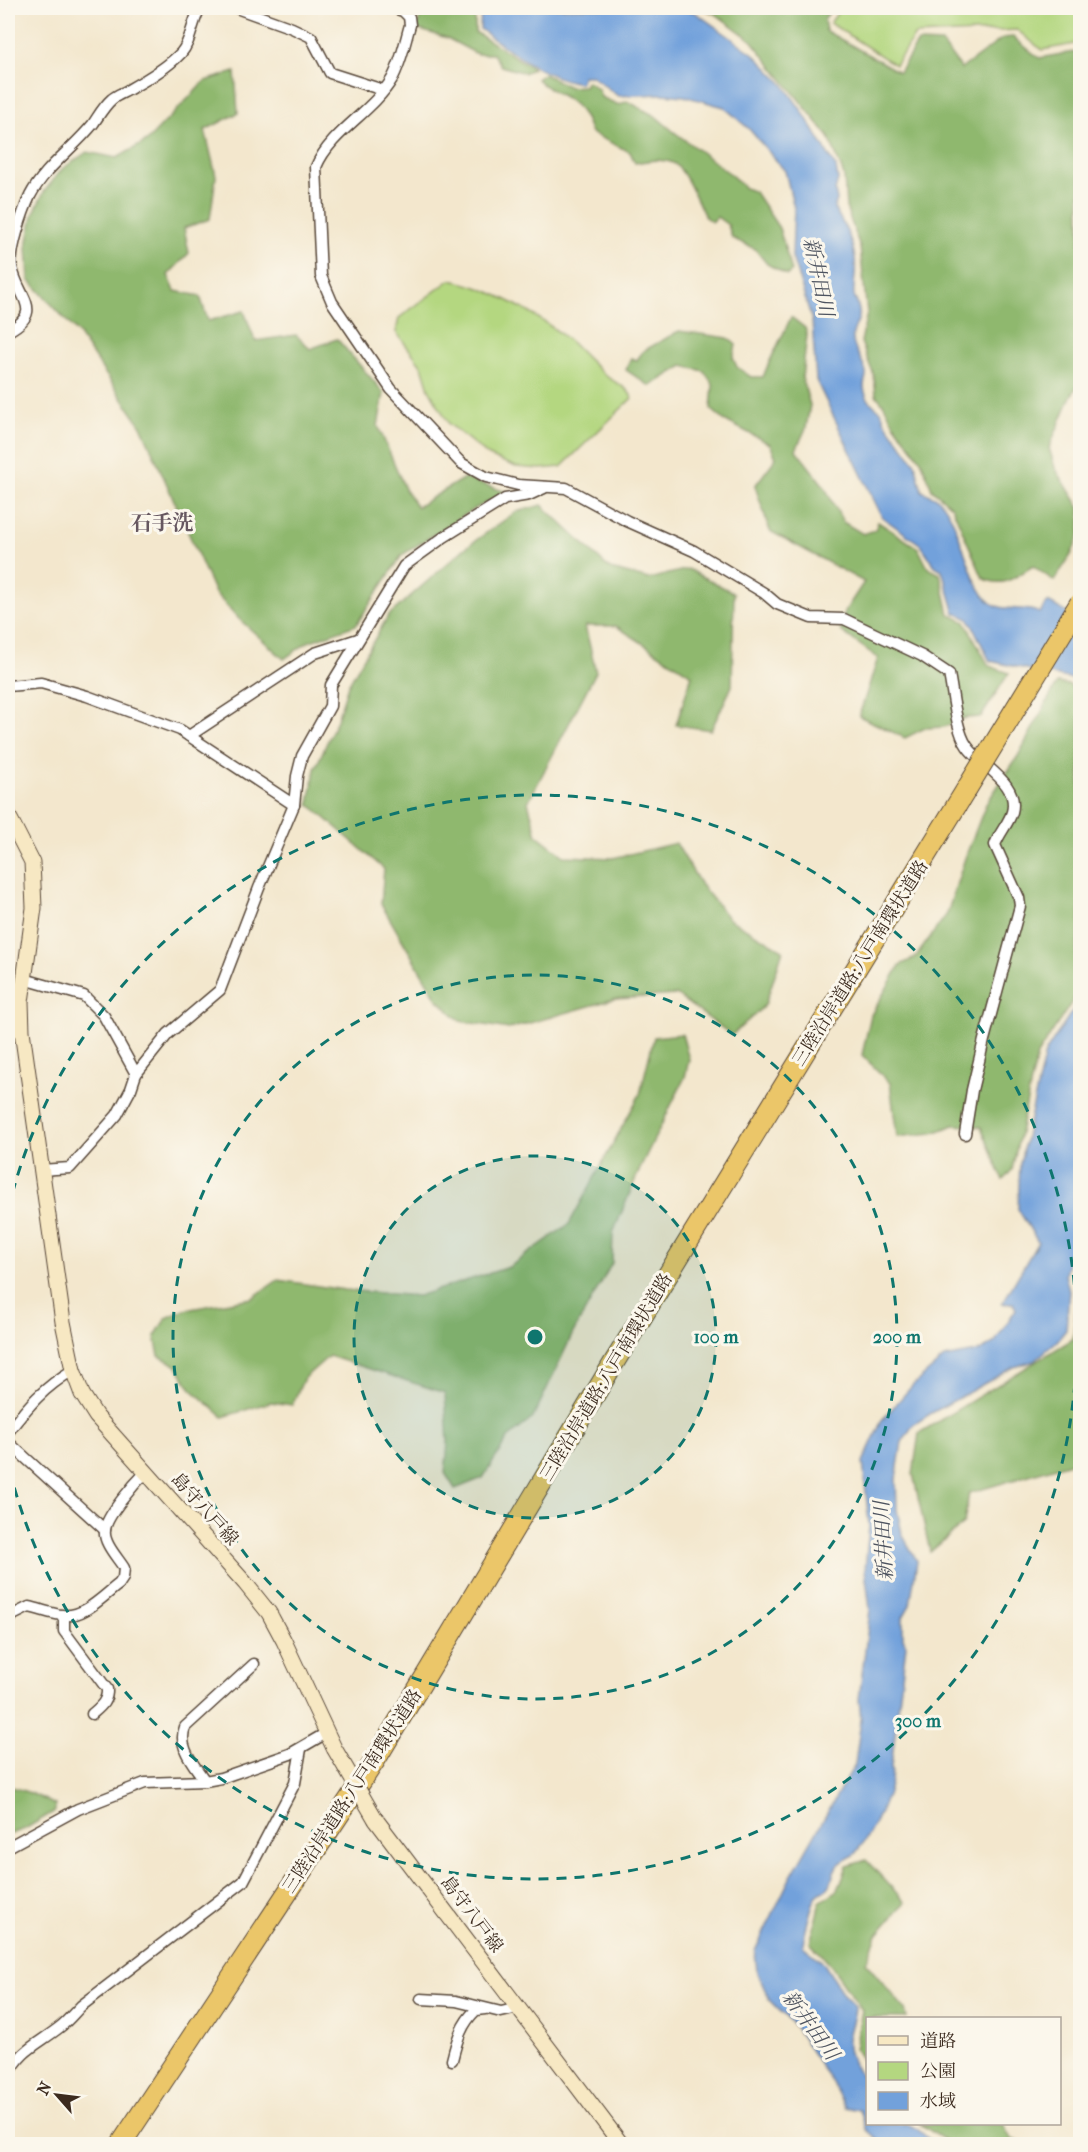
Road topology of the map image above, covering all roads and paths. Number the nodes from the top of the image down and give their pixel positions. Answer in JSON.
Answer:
{"nodes":[{"id":1,"x":200,"y":8,"type":"edge"},
{"id":2,"x":240,"y":8,"type":"edge"},
{"id":3,"x":394,"y":8,"type":"edge"},
{"id":4,"x":412,"y":12,"type":"edge"},
{"id":5,"x":383,"y":90,"type":"junction"},
{"id":6,"x":8,"y":331,"type":"edge"},
{"id":7,"x":544,"y":488,"type":"junction"},
{"id":8,"x":1080,"y":603,"type":"edge"},
{"id":9,"x":358,"y":639,"type":"junction"},
{"id":10,"x":8,"y":686,"type":"edge"},
{"id":11,"x":189,"y":736,"type":"junction"},
{"id":12,"x":294,"y":805,"type":"junction"},
{"id":13,"x":8,"y":815,"type":"edge"},
{"id":14,"x":24,"y":979,"type":"junction"},
{"id":15,"x":136,"y":1074,"type":"junction"},
{"id":16,"x":965,"y":1134,"type":"dead end"},
{"id":17,"x":41,"y":1170,"type":"junction"},
{"id":18,"x":73,"y":1370,"type":"junction"},
{"id":19,"x":8,"y":1432,"type":"edge"},
{"id":20,"x":8,"y":1442,"type":"edge"},
{"id":21,"x":146,"y":1473,"type":"junction"},
{"id":22,"x":105,"y":1530,"type":"junction"},
{"id":23,"x":64,"y":1616,"type":"junction"},
{"id":24,"x":8,"y":1622,"type":"edge"},
{"id":25,"x":254,"y":1664,"type":"dead end"},
{"id":26,"x":92,"y":1714,"type":"dead end"},
{"id":27,"x":328,"y":1732,"type":"junction"},
{"id":28,"x":301,"y":1749,"type":"junction"},
{"id":29,"x":205,"y":1781,"type":"junction"},
{"id":30,"x":8,"y":1847,"type":"edge"},
{"id":31,"x":421,"y":1999,"type":"dead end"},
{"id":32,"x":518,"y":2008,"type":"junction"},
{"id":33,"x":486,"y":2009,"type":"junction"},
{"id":34,"x":452,"y":2060,"type":"dead end"},
{"id":35,"x":8,"y":2076,"type":"edge"},
{"id":36,"x":121,"y":2145,"type":"edge"},
{"id":37,"x":621,"y":2145,"type":"edge"}],
"edges":[{"from":1,"to":6,"type":"street"},
{"from":2,"to":5,"type":"street"},
{"from":3,"to":4,"type":"street"},
{"from":4,"to":5,"type":"street"},
{"from":5,"to":7,"type":"street"},
{"from":7,"to":9,"type":"street"},
{"from":7,"to":16,"type":"street"},
{"from":8,"to":36,"type":"highway","name":"三陸沿岸道路;八戸南環状道路","bridge":true},
{"from":9,"to":11,"type":"street"},
{"from":9,"to":12,"type":"street"},
{"from":10,"to":11,"type":"street"},
{"from":11,"to":12,"type":"street"},
{"from":12,"to":15,"type":"street"},
{"from":13,"to":14,"type":"main road","name":"島守八戸線"},
{"from":14,"to":15,"type":"street"},
{"from":14,"to":17,"type":"main road","name":"島守八戸線"},
{"from":15,"to":17,"type":"street"},
{"from":17,"to":18,"type":"main road","name":"島守八戸線"},
{"from":18,"to":19,"type":"street"},
{"from":18,"to":21,"type":"main road","name":"島守八戸線"},
{"from":20,"to":22,"type":"street"},
{"from":21,"to":22,"type":"street"},
{"from":21,"to":27,"type":"main road","name":"島守八戸線"},
{"from":22,"to":23,"type":"street"},
{"from":23,"to":24,"type":"street"},
{"from":23,"to":26,"type":"street"},
{"from":25,"to":29,"type":"street"},
{"from":27,"to":28,"type":"street"},
{"from":27,"to":32,"type":"main road","name":"島守八戸線","bridge":true},
{"from":28,"to":29,"type":"street"},
{"from":28,"to":35,"type":"street"},
{"from":29,"to":30,"type":"street"},
{"from":31,"to":33,"type":"street"},
{"from":32,"to":33,"type":"street"},
{"from":32,"to":37,"type":"main road","name":"島守八戸線"},
{"from":33,"to":34,"type":"street"}]}
